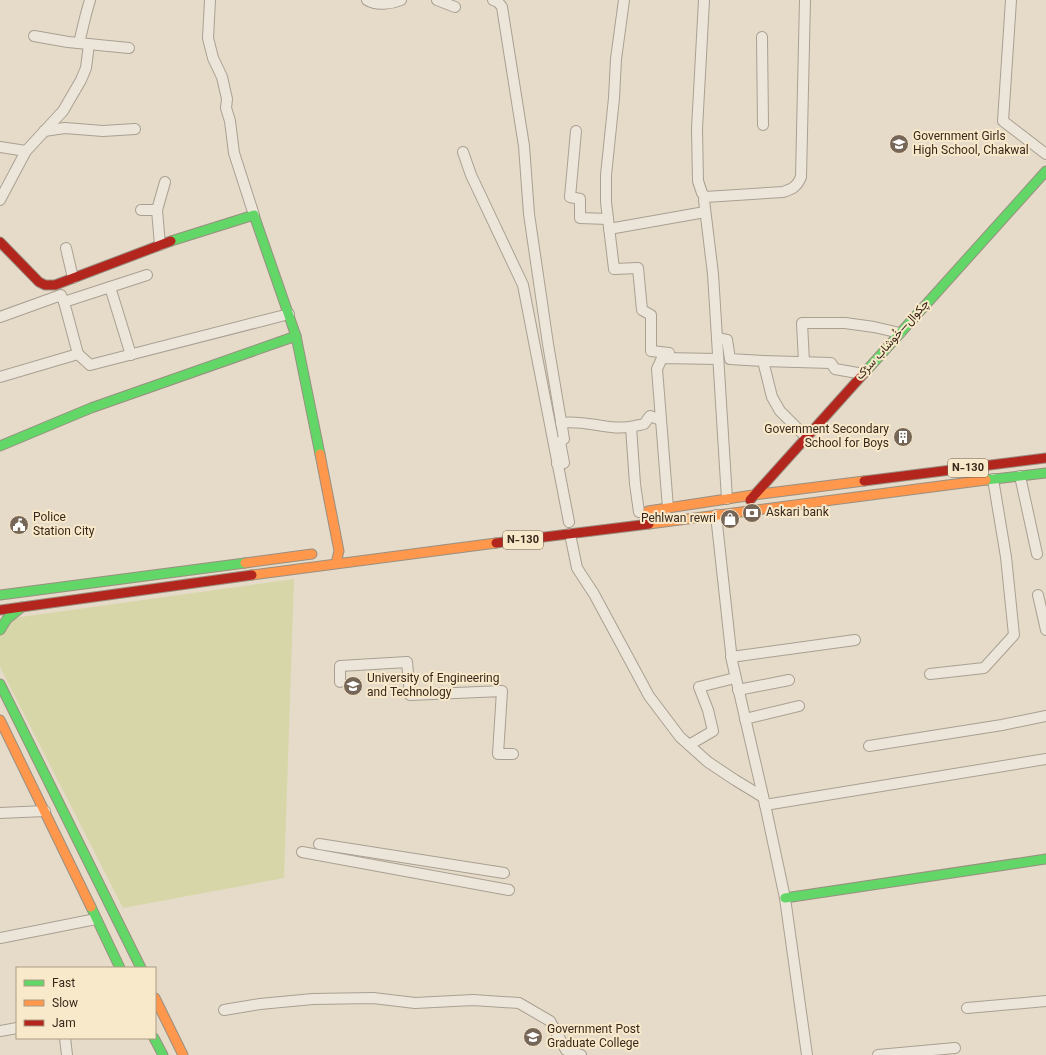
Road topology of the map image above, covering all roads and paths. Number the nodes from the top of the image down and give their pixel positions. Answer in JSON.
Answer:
{"nodes":[{"id":1,"x":90,"y":0,"type":"edge"},
{"id":2,"x":210,"y":0,"type":"edge"},
{"id":3,"x":367,"y":0,"type":"edge"},
{"id":4,"x":437,"y":0,"type":"edge"},
{"id":5,"x":493,"y":0,"type":"edge"},
{"id":6,"x":624,"y":0,"type":"edge"},
{"id":7,"x":704,"y":0,"type":"edge"},
{"id":8,"x":805,"y":0,"type":"edge"},
{"id":9,"x":1010,"y":0,"type":"edge"},
{"id":10,"x":396,"y":1,"type":"edge"},
{"id":11,"x":455,"y":7,"type":"dead end"},
{"id":12,"x":34,"y":36,"type":"dead end"},
{"id":13,"x":762,"y":37,"type":"dead end"},
{"id":14,"x":84,"y":44,"type":"junction"},
{"id":15,"x":129,"y":48,"type":"dead end"},
{"id":16,"x":763,"y":125,"type":"dead end"},
{"id":17,"x":135,"y":129,"type":"dead end"},
{"id":18,"x":576,"y":131,"type":"dead end"},
{"id":19,"x":44,"y":132,"type":"junction"},
{"id":20,"x":0,"y":147,"type":"edge"},
{"id":21,"x":26,"y":151,"type":"junction"},
{"id":22,"x":463,"y":152,"type":"dead end"},
{"id":23,"x":1046,"y":154,"type":"edge"},
{"id":24,"x":1046,"y":171,"type":"edge"},
{"id":25,"x":165,"y":182,"type":"dead end"},
{"id":26,"x":704,"y":197,"type":"junction"},
{"id":27,"x":0,"y":200,"type":"edge"},
{"id":28,"x":141,"y":210,"type":"dead end"},
{"id":29,"x":157,"y":210,"type":"junction"},
{"id":30,"x":705,"y":212,"type":"junction"},
{"id":31,"x":254,"y":215,"type":"junction"},
{"id":32,"x":608,"y":224,"type":"junction"},
{"id":33,"x":0,"y":242,"type":"edge"},
{"id":34,"x":160,"y":245,"type":"junction"},
{"id":35,"x":66,"y":248,"type":"dead end"},
{"id":36,"x":147,"y":276,"type":"dead end"},
{"id":37,"x":73,"y":278,"type":"junction"},
{"id":38,"x":110,"y":287,"type":"junction"},
{"id":39,"x":64,"y":302,"type":"junction"},
{"id":40,"x":289,"y":314,"type":"junction"},
{"id":41,"x":0,"y":317,"type":"edge"},
{"id":42,"x":900,"y":333,"type":"junction"},
{"id":43,"x":296,"y":336,"type":"junction"},
{"id":44,"x":717,"y":338,"type":"junction"},
{"id":45,"x":78,"y":354,"type":"junction"},
{"id":46,"x":131,"y":355,"type":"junction"},
{"id":47,"x":669,"y":358,"type":"junction"},
{"id":48,"x":718,"y":359,"type":"junction"},
{"id":49,"x":763,"y":361,"type":"junction"},
{"id":50,"x":804,"y":362,"type":"junction"},
{"id":51,"x":863,"y":374,"type":"junction"},
{"id":52,"x":0,"y":377,"type":"edge"},
{"id":53,"x":661,"y":420,"type":"junction"},
{"id":54,"x":561,"y":423,"type":"junction"},
{"id":55,"x":631,"y":427,"type":"junction"},
{"id":56,"x":806,"y":437,"type":"junction"},
{"id":57,"x":0,"y":446,"type":"edge"},
{"id":58,"x":1046,"y":458,"type":"edge"},
{"id":59,"x":558,"y":464,"type":"junction"},
{"id":60,"x":1046,"y":473,"type":"edge"},
{"id":61,"x":1020,"y":476,"type":"junction"},
{"id":62,"x":890,"y":478,"type":"junction"},
{"id":63,"x":993,"y":479,"type":"junction"},
{"id":64,"x":891,"y":492,"type":"junction"},
{"id":65,"x":753,"y":495,"type":"junction"},
{"id":66,"x":727,"y":499,"type":"junction"},
{"id":67,"x":668,"y":508,"type":"junction"},
{"id":68,"x":742,"y":511,"type":"junction"},
{"id":69,"x":636,"y":512,"type":"joint"},
{"id":70,"x":716,"y":515,"type":"junction"},
{"id":71,"x":569,"y":522,"type":"dead end"},
{"id":72,"x":570,"y":534,"type":"junction"},
{"id":73,"x":335,"y":551,"type":"junction"},
{"id":74,"x":1037,"y":554,"type":"dead end"},
{"id":75,"x":336,"y":563,"type":"junction"},
{"id":76,"x":0,"y":595,"type":"edge"},
{"id":77,"x":1038,"y":595,"type":"dead end"},
{"id":78,"x":22,"y":607,"type":"junction"},
{"id":79,"x":0,"y":610,"type":"edge"},
{"id":80,"x":0,"y":630,"type":"edge"},
{"id":81,"x":1046,"y":630,"type":"edge"},
{"id":82,"x":855,"y":640,"type":"dead end"},
{"id":83,"x":731,"y":657,"type":"junction"},
{"id":84,"x":0,"y":674,"type":"edge"},
{"id":85,"x":930,"y":674,"type":"dead end"},
{"id":86,"x":735,"y":678,"type":"junction"},
{"id":87,"x":789,"y":680,"type":"dead end"},
{"id":88,"x":340,"y":682,"type":"dead end"},
{"id":89,"x":0,"y":684,"type":"edge"},
{"id":90,"x":738,"y":690,"type":"junction"},
{"id":91,"x":9,"y":702,"type":"junction"},
{"id":92,"x":799,"y":706,"type":"dead end"},
{"id":93,"x":1046,"y":716,"type":"edge"},
{"id":94,"x":745,"y":719,"type":"junction"},
{"id":95,"x":0,"y":720,"type":"edge"},
{"id":96,"x":689,"y":745,"type":"junction"},
{"id":97,"x":869,"y":746,"type":"dead end"},
{"id":98,"x":513,"y":754,"type":"dead end"},
{"id":99,"x":1046,"y":759,"type":"edge"},
{"id":100,"x":764,"y":801,"type":"junction"},
{"id":101,"x":45,"y":811,"type":"junction"},
{"id":102,"x":0,"y":813,"type":"edge"},
{"id":103,"x":319,"y":844,"type":"dead end"},
{"id":104,"x":302,"y":852,"type":"dead end"},
{"id":105,"x":1046,"y":859,"type":"edge"},
{"id":106,"x":504,"y":873,"type":"dead end"},
{"id":107,"x":509,"y":890,"type":"dead end"},
{"id":108,"x":785,"y":898,"type":"junction"},
{"id":109,"x":96,"y":919,"type":"junction"},
{"id":110,"x":0,"y":938,"type":"edge"},
{"id":111,"x":120,"y":967,"type":"edge"},
{"id":112,"x":141,"y":967,"type":"edge"},
{"id":113,"x":156,"y":1000,"type":"edge"},
{"id":114,"x":1046,"y":1001,"type":"edge"},
{"id":115,"x":967,"y":1008,"type":"dead end"},
{"id":116,"x":224,"y":1010,"type":"dead end"},
{"id":117,"x":16,"y":1028,"type":"edge"},
{"id":118,"x":0,"y":1031,"type":"edge"},
{"id":119,"x":64,"y":1039,"type":"edge"},
{"id":120,"x":155,"y":1039,"type":"edge"},
{"id":121,"x":955,"y":1048,"type":"dead end"},
{"id":122,"x":67,"y":1055,"type":"edge"},
{"id":123,"x":163,"y":1055,"type":"edge"},
{"id":124,"x":183,"y":1055,"type":"edge"},
{"id":125,"x":581,"y":1055,"type":"edge"},
{"id":126,"x":807,"y":1055,"type":"edge"},
{"id":127,"x":878,"y":1055,"type":"edge"}],
"edges":[{"from":1,"to":14,"type":"street"},
{"from":2,"to":31,"type":"street"},
{"from":3,"to":10,"type":"street"},
{"from":4,"to":11,"type":"street"},
{"from":5,"to":54,"type":"street"},
{"from":6,"to":32,"type":"street"},
{"from":7,"to":26,"type":"street"},
{"from":8,"to":26,"type":"street"},
{"from":9,"to":23,"type":"street"},
{"from":12,"to":14,"type":"street"},
{"from":13,"to":16,"type":"street"},
{"from":14,"to":15,"type":"street"},
{"from":14,"to":19,"type":"street"},
{"from":17,"to":19,"type":"street"},
{"from":18,"to":32,"type":"street"},
{"from":19,"to":21,"type":"street"},
{"from":20,"to":21,"type":"street"},
{"from":21,"to":27,"type":"street"},
{"from":22,"to":59,"type":"street"},
{"from":24,"to":42,"type":"main road","name":"چکوال—خُوشاب سڑک"},
{"from":25,"to":29,"type":"street"},
{"from":26,"to":30,"type":"street"},
{"from":28,"to":29,"type":"street"},
{"from":29,"to":34,"type":"street"},
{"from":30,"to":32,"type":"street"},
{"from":30,"to":44,"type":"street"},
{"from":31,"to":34,"type":"main road"},
{"from":31,"to":40,"type":"main road"},
{"from":32,"to":47,"type":"street"},
{"from":33,"to":37,"type":"main road"},
{"from":34,"to":37,"type":"main road"},
{"from":35,"to":37,"type":"street"},
{"from":36,"to":38,"type":"street"},
{"from":38,"to":39,"type":"street"},
{"from":38,"to":46,"type":"street"},
{"from":39,"to":41,"type":"street"},
{"from":39,"to":45,"type":"street"},
{"from":40,"to":43,"type":"main road"},
{"from":40,"to":46,"type":"street"},
{"from":42,"to":50,"type":"street"},
{"from":42,"to":51,"type":"main road","name":"چکوال—خُوشاب سڑک"},
{"from":43,"to":57,"type":"main road"},
{"from":43,"to":73,"type":"main road"},
{"from":44,"to":48,"type":"street"},
{"from":44,"to":49,"type":"street"},
{"from":45,"to":46,"type":"street"},
{"from":45,"to":52,"type":"street"},
{"from":47,"to":48,"type":"street"},
{"from":47,"to":53,"type":"street"},
{"from":48,"to":66,"type":"street"},
{"from":49,"to":50,"type":"street"},
{"from":49,"to":56,"type":"street"},
{"from":50,"to":51,"type":"street"},
{"from":51,"to":56,"type":"main road","name":"چکوال—خُوشاب سڑک"},
{"from":53,"to":55,"type":"street"},
{"from":53,"to":67,"type":"street"},
{"from":54,"to":55,"type":"street"},
{"from":54,"to":59,"type":"street"},
{"from":55,"to":69,"type":"street"},
{"from":56,"to":65,"type":"main road","name":"چکوال—خُوشاب سڑک"},
{"from":58,"to":62,"type":"main road","number":"N-130"},
{"from":59,"to":71,"type":"street"},
{"from":60,"to":61,"type":"main road","number":"N-130"},
{"from":61,"to":63,"type":"main road","number":"N-130"},
{"from":61,"to":74,"type":"street"},
{"from":62,"to":64,"type":"main road"},
{"from":62,"to":65,"type":"main road","number":"N-130"},
{"from":63,"to":64,"type":"main road","number":"N-130"},
{"from":63,"to":85,"type":"street"},
{"from":64,"to":68,"type":"main road","number":"N-130"},
{"from":65,"to":66,"type":"main road","number":"N-130"},
{"from":65,"to":68,"type":"main road","name":"چکوال—خُوشاب سڑک"},
{"from":66,"to":67,"type":"main road","number":"N-130"},
{"from":67,"to":69,"type":"main road","number":"N-130"},
{"from":68,"to":70,"type":"main road","number":"N-130"},
{"from":70,"to":72,"type":"main road","number":"N-130"},
{"from":70,"to":83,"type":"street"},
{"from":72,"to":75,"type":"main road","number":"N-130"},
{"from":72,"to":96,"type":"street"},
{"from":73,"to":75,"type":"main road"},
{"from":73,"to":76,"type":"main road"},
{"from":75,"to":78,"type":"main road","number":"N-130"},
{"from":77,"to":81,"type":"street"},
{"from":78,"to":79,"type":"main road","number":"N-130"},
{"from":78,"to":80,"type":"main road"},
{"from":82,"to":83,"type":"street"},
{"from":83,"to":86,"type":"street"},
{"from":84,"to":91,"type":"main road"},
{"from":86,"to":90,"type":"street"},
{"from":86,"to":96,"type":"street"},
{"from":87,"to":90,"type":"street"},
{"from":88,"to":98,"type":"street"},
{"from":89,"to":91,"type":"main road"},
{"from":90,"to":94,"type":"street"},
{"from":91,"to":112,"type":"main road"},
{"from":92,"to":94,"type":"street"},
{"from":93,"to":97,"type":"street"},
{"from":94,"to":100,"type":"street"},
{"from":95,"to":101,"type":"main road"},
{"from":96,"to":100,"type":"street"},
{"from":99,"to":100,"type":"street"},
{"from":100,"to":108,"type":"street"},
{"from":101,"to":102,"type":"street"},
{"from":101,"to":109,"type":"main road"},
{"from":103,"to":106,"type":"street"},
{"from":104,"to":107,"type":"street"},
{"from":105,"to":108,"type":"main road"},
{"from":108,"to":126,"type":"street"},
{"from":109,"to":110,"type":"street"},
{"from":109,"to":111,"type":"main road"},
{"from":113,"to":124,"type":"main road"},
{"from":114,"to":115,"type":"street"},
{"from":116,"to":125,"type":"street"},
{"from":117,"to":118,"type":"street"},
{"from":119,"to":122,"type":"street"},
{"from":120,"to":123,"type":"main road"},
{"from":121,"to":127,"type":"street"}]}
